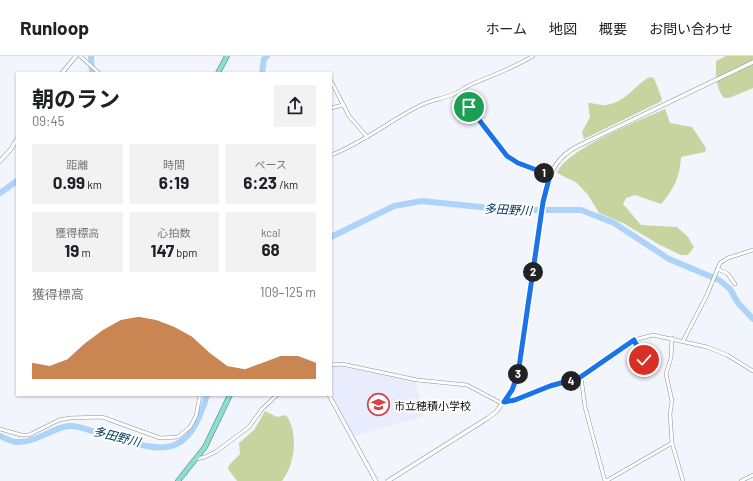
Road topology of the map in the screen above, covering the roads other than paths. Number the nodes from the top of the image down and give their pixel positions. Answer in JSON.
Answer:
{"nodes":[{"id":1,"x":76,"y":56,"type":"edge"},
{"id":2,"x":80,"y":56,"type":"edge"},
{"id":3,"x":227,"y":56,"type":"edge"},
{"id":4,"x":533,"y":56,"type":"edge"},
{"id":5,"x":753,"y":62,"type":"edge"},
{"id":6,"x":63,"y":72,"type":"edge"},
{"id":7,"x":98,"y":72,"type":"edge"},
{"id":8,"x":219,"y":72,"type":"edge"},
{"id":9,"x":332,"y":82,"type":"edge"},
{"id":10,"x":458,"y":92,"type":"junction"},
{"id":11,"x":343,"y":105,"type":"junction"},
{"id":12,"x":332,"y":108,"type":"edge"},
{"id":13,"x":367,"y":137,"type":"junction"},
{"id":14,"x":16,"y":141,"type":"edge"},
{"id":15,"x":332,"y":154,"type":"edge"},
{"id":16,"x":0,"y":161,"type":"edge"},
{"id":17,"x":550,"y":175,"type":"junction"},
{"id":18,"x":753,"y":250,"type":"edge"},
{"id":19,"x":717,"y":269,"type":"junction"},
{"id":20,"x":735,"y":284,"type":"dead end"},
{"id":21,"x":672,"y":338,"type":"junction"},
{"id":22,"x":634,"y":340,"type":"junction"},
{"id":23,"x":683,"y":341,"type":"junction"},
{"id":24,"x":645,"y":363,"type":"dead end"},
{"id":25,"x":332,"y":365,"type":"edge"},
{"id":26,"x":753,"y":371,"type":"edge"},
{"id":27,"x":581,"y":377,"type":"junction"},
{"id":28,"x":200,"y":396,"type":"edge"},
{"id":29,"x":230,"y":396,"type":"edge"},
{"id":30,"x":276,"y":396,"type":"edge"},
{"id":31,"x":330,"y":396,"type":"edge"},
{"id":32,"x":504,"y":402,"type":"junction"},
{"id":33,"x":0,"y":428,"type":"edge"},
{"id":34,"x":672,"y":443,"type":"junction"},
{"id":35,"x":196,"y":459,"type":"junction"},
{"id":36,"x":753,"y":475,"type":"edge"},
{"id":37,"x":178,"y":481,"type":"edge"},
{"id":38,"x":376,"y":481,"type":"edge"},
{"id":39,"x":388,"y":481,"type":"edge"},
{"id":40,"x":606,"y":481,"type":"edge"},
{"id":41,"x":683,"y":481,"type":"edge"},
{"id":42,"x":741,"y":481,"type":"edge"}],
"edges":[{"from":1,"to":6,"type":"street"},
{"from":2,"to":7,"type":"street"},
{"from":3,"to":8,"type":"main road"},
{"from":4,"to":10,"type":"street"},
{"from":5,"to":17,"type":"street"},
{"from":9,"to":11,"type":"street"},
{"from":10,"to":13,"type":"street"},
{"from":10,"to":17,"type":"street"},
{"from":11,"to":12,"type":"street"},
{"from":11,"to":13,"type":"street"},
{"from":13,"to":15,"type":"street"},
{"from":14,"to":16,"type":"street"},
{"from":17,"to":32,"type":"street"},
{"from":18,"to":19,"type":"street"},
{"from":19,"to":20,"type":"street"},
{"from":19,"to":23,"type":"street"},
{"from":21,"to":22,"type":"street"},
{"from":21,"to":23,"type":"street"},
{"from":21,"to":34,"type":"street"},
{"from":22,"to":24,"type":"street"},
{"from":22,"to":27,"type":"street"},
{"from":23,"to":26,"type":"street"},
{"from":25,"to":32,"type":"street"},
{"from":27,"to":32,"type":"street"},
{"from":27,"to":40,"type":"street"},
{"from":28,"to":33,"type":"street"},
{"from":29,"to":35,"type":"main road"},
{"from":30,"to":35,"type":"street"},
{"from":31,"to":38,"type":"street"},
{"from":32,"to":39,"type":"street"},
{"from":34,"to":40,"type":"street"},
{"from":34,"to":41,"type":"street"},
{"from":35,"to":37,"type":"main road"},
{"from":36,"to":42,"type":"street"}]}
